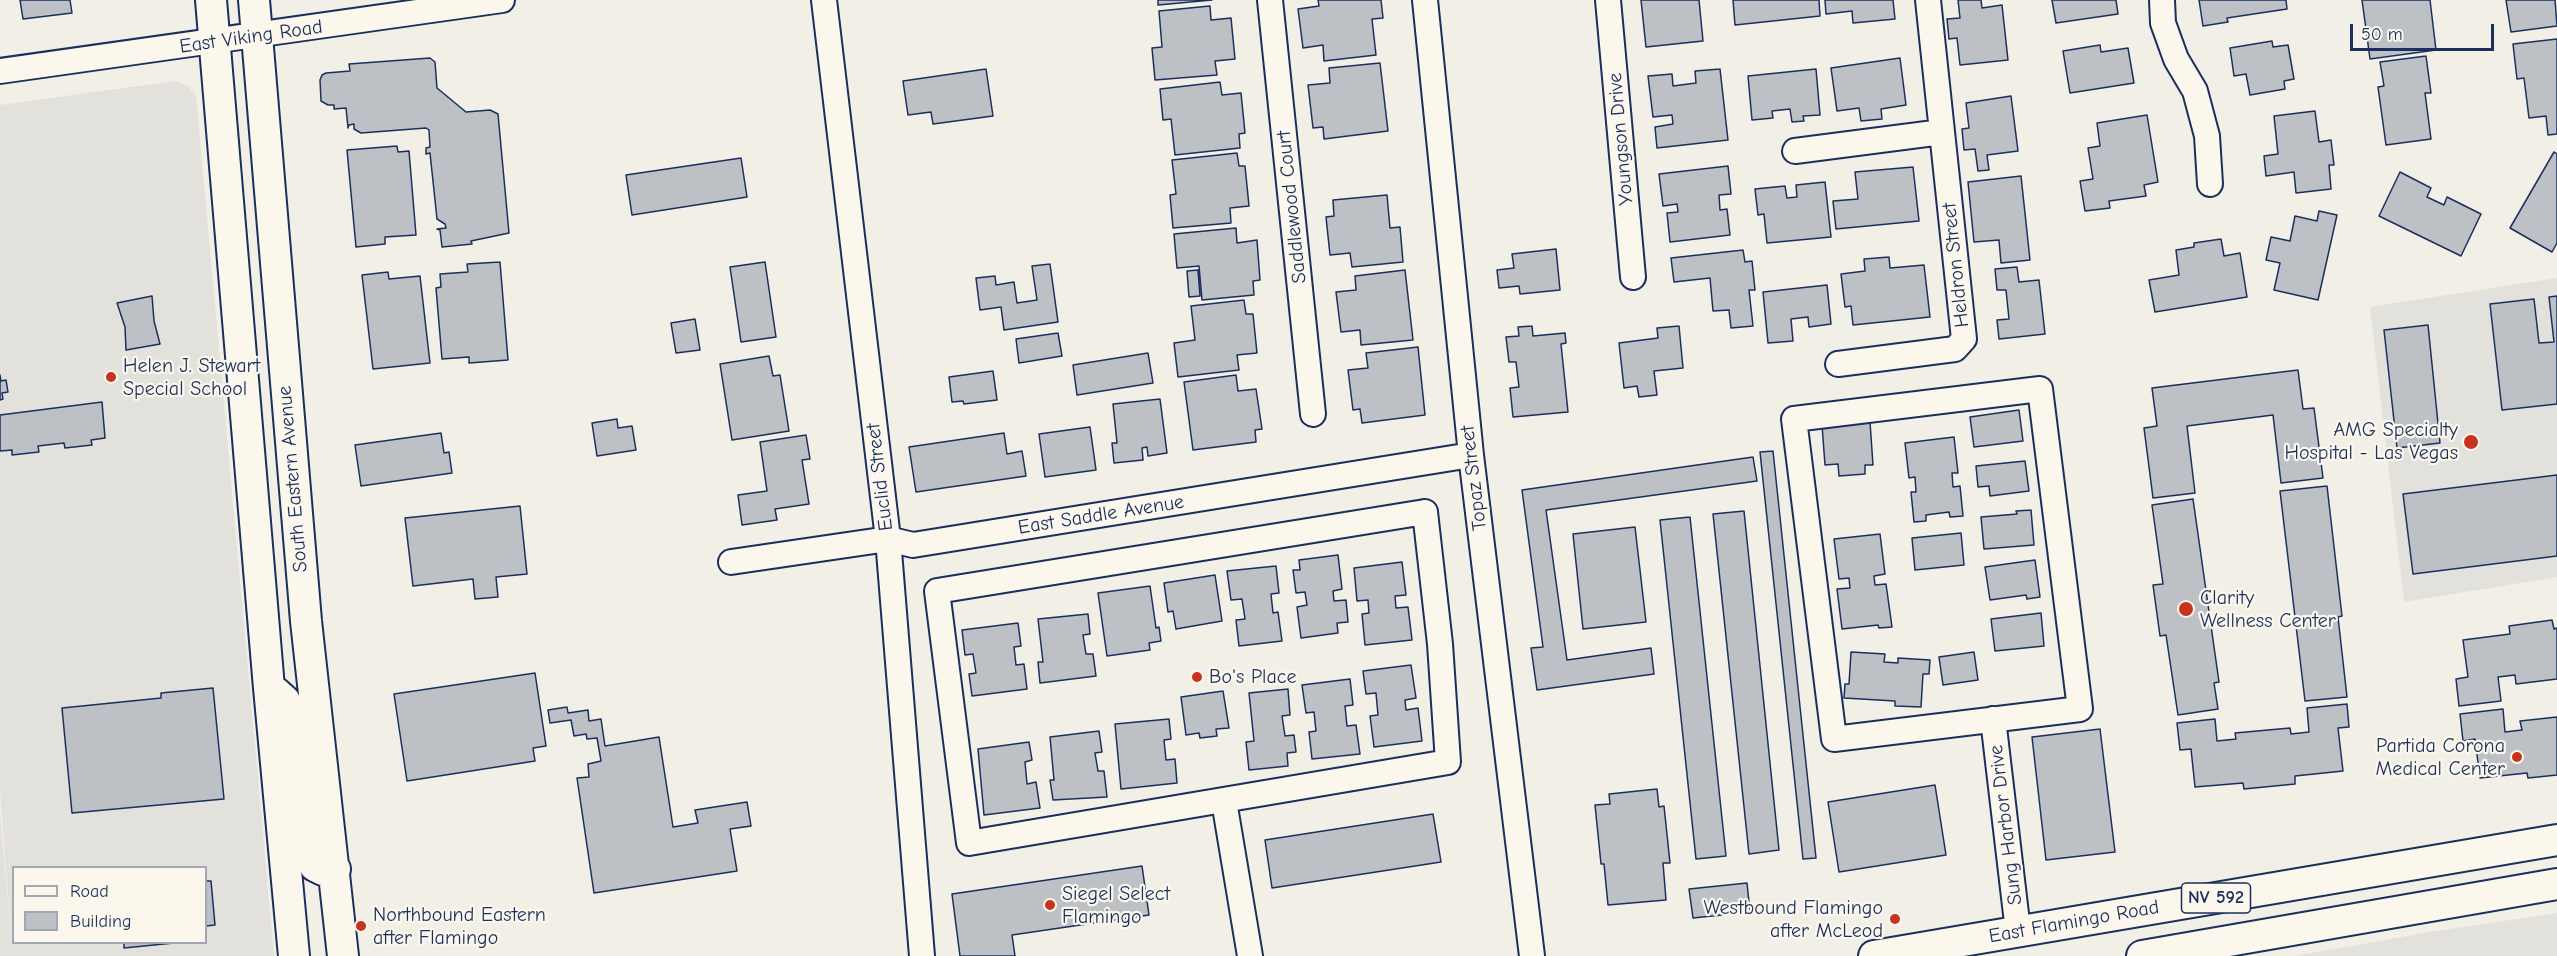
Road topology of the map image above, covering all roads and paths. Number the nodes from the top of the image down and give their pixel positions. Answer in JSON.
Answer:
{"nodes":[{"id":1,"x":212,"y":0,"type":"edge"},
{"id":2,"x":254,"y":0,"type":"edge"},
{"id":3,"x":502,"y":0,"type":"edge"},
{"id":4,"x":824,"y":0,"type":"edge"},
{"id":5,"x":1270,"y":0,"type":"edge"},
{"id":6,"x":1425,"y":0,"type":"edge"},
{"id":7,"x":1608,"y":0,"type":"edge"},
{"id":8,"x":1928,"y":0,"type":"edge"},
{"id":9,"x":2162,"y":0,"type":"edge"},
{"id":10,"x":257,"y":37,"type":"junction"},
{"id":11,"x":214,"y":43,"type":"junction"},
{"id":12,"x":0,"y":71,"type":"edge"},
{"id":13,"x":1942,"y":132,"type":"junction"},
{"id":14,"x":1795,"y":151,"type":"dead end"},
{"id":15,"x":2210,"y":184,"type":"dead end"},
{"id":16,"x":1634,"y":278,"type":"dead end"},
{"id":17,"x":1838,"y":364,"type":"dead end"},
{"id":18,"x":1313,"y":414,"type":"dead end"},
{"id":19,"x":1471,"y":455,"type":"junction"},
{"id":20,"x":888,"y":538,"type":"junction"},
{"id":21,"x":731,"y":562,"type":"dead end"},
{"id":22,"x":269,"y":688,"type":"junction"},
{"id":23,"x":1993,"y":719,"type":"junction"},
{"id":24,"x":276,"y":747,"type":"junction"},
{"id":25,"x":1224,"y":801,"type":"junction"},
{"id":26,"x":330,"y":822,"type":"junction"},
{"id":27,"x":2557,"y":840,"type":"edge"},
{"id":28,"x":335,"y":869,"type":"junction"},
{"id":29,"x":2557,"y":884,"type":"edge"},
{"id":30,"x":2018,"y":931,"type":"junction"},
{"id":31,"x":294,"y":956,"type":"edge"},
{"id":32,"x":343,"y":956,"type":"edge"},
{"id":33,"x":922,"y":956,"type":"edge"},
{"id":34,"x":1250,"y":956,"type":"edge"},
{"id":35,"x":1532,"y":956,"type":"edge"},
{"id":36,"x":1874,"y":956,"type":"edge"},
{"id":37,"x":1989,"y":956,"type":"edge"},
{"id":38,"x":2142,"y":956,"type":"edge"}],
"edges":[{"from":1,"to":11,"type":"main road","name":"South Eastern Avenue"},
{"from":2,"to":10,"type":"main road","name":"South Eastern Avenue"},
{"from":3,"to":10,"type":"street","name":"East Viking Road"},
{"from":4,"to":20,"type":"street","name":"Euclid Street"},
{"from":5,"to":18,"type":"street","name":"Saddlewood Court"},
{"from":6,"to":19,"type":"street","name":"Topaz Street"},
{"from":7,"to":16,"type":"street","name":"Youngson Drive"},
{"from":8,"to":13,"type":"street","name":"Heldron Street"},
{"from":9,"to":15,"type":"street"},
{"from":10,"to":11,"type":"street","name":"East Viking Road"},
{"from":10,"to":26,"type":"main road","name":"South Eastern Avenue"},
{"from":11,"to":12,"type":"street","name":"East Viking Road"},
{"from":11,"to":22,"type":"main road","name":"South Eastern Avenue"},
{"from":13,"to":14,"type":"street"},
{"from":13,"to":17,"type":"street","name":"Heldron Street"},
{"from":19,"to":20,"type":"street","name":"East Saddle Avenue"},
{"from":19,"to":35,"type":"street","name":"Topaz Street"},
{"from":20,"to":21,"type":"street","name":"East Saddle Avenue"},
{"from":20,"to":33,"type":"street","name":"Euclid Street"},
{"from":22,"to":24,"type":"main road","name":"South Eastern Avenue"},
{"from":22,"to":26,"type":"main road"},
{"from":23,"to":23,"type":"street"},
{"from":23,"to":30,"type":"street","name":"Sung Harbor Drive"},
{"from":24,"to":28,"type":"main road"},
{"from":24,"to":31,"type":"main road","name":"South Eastern Avenue"},
{"from":25,"to":25,"type":"street"},
{"from":25,"to":34,"type":"street"},
{"from":26,"to":28,"type":"main road","name":"South Eastern Avenue"},
{"from":27,"to":30,"type":"main road","name":"East Flamingo Road","number":"NV 592"},
{"from":28,"to":32,"type":"main road","name":"South Eastern Avenue"},
{"from":29,"to":38,"type":"main road","number":"NV 592"},
{"from":30,"to":36,"type":"main road","name":"East Flamingo Road","number":"NV 592"},
{"from":30,"to":37,"type":"main road"}]}
